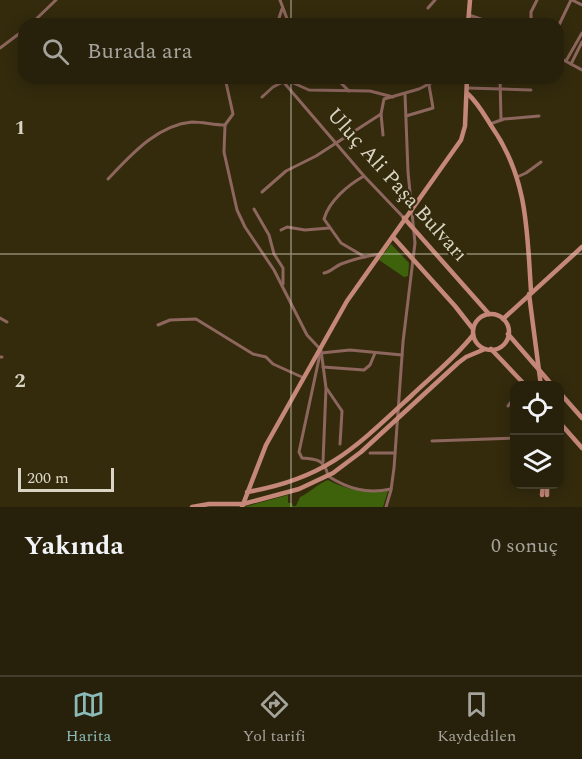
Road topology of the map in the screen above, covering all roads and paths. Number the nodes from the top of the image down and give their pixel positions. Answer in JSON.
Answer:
{"nodes":[{"id":1,"x":56,"y":0,"type":"edge"},
{"id":2,"x":280,"y":0,"type":"edge"},
{"id":3,"x":435,"y":0,"type":"edge"},
{"id":4,"x":470,"y":0,"type":"edge"},
{"id":5,"x":537,"y":0,"type":"edge"},
{"id":6,"x":573,"y":0,"type":"edge"},
{"id":7,"x":582,"y":5,"type":"edge"},
{"id":8,"x":282,"y":7,"type":"junction"},
{"id":9,"x":428,"y":8,"type":"dead end"},
{"id":10,"x":37,"y":18,"type":"edge"},
{"id":11,"x":279,"y":18,"type":"edge"},
{"id":12,"x":287,"y":18,"type":"edge"},
{"id":13,"x":468,"y":18,"type":"edge"},
{"id":14,"x":531,"y":18,"type":"edge"},
{"id":15,"x":563,"y":18,"type":"edge"},
{"id":16,"x":582,"y":33,"type":"edge"},
{"id":17,"x":18,"y":34,"type":"edge"},
{"id":18,"x":582,"y":42,"type":"edge"},
{"id":19,"x":0,"y":48,"type":"edge"},
{"id":20,"x":564,"y":61,"type":"edge"},
{"id":21,"x":568,"y":63,"type":"junction"},
{"id":22,"x":582,"y":70,"type":"edge"},
{"id":23,"x":226,"y":84,"type":"edge"},
{"id":24,"x":276,"y":84,"type":"edge"},
{"id":25,"x":286,"y":84,"type":"edge"},
{"id":26,"x":294,"y":84,"type":"edge"},
{"id":27,"x":342,"y":84,"type":"edge"},
{"id":28,"x":429,"y":84,"type":"joint"},
{"id":29,"x":467,"y":84,"type":"edge"},
{"id":30,"x":500,"y":84,"type":"edge"},
{"id":31,"x":500,"y":89,"type":"junction"},
{"id":32,"x":531,"y":90,"type":"dead end"},
{"id":33,"x":349,"y":91,"type":"junction"},
{"id":34,"x":467,"y":91,"type":"junction"},
{"id":35,"x":405,"y":94,"type":"junction"},
{"id":36,"x":394,"y":97,"type":"junction"},
{"id":37,"x":262,"y":98,"type":"dead end"},
{"id":38,"x":381,"y":114,"type":"junction"},
{"id":39,"x":406,"y":116,"type":"junction"},
{"id":40,"x":539,"y":116,"type":"dead end"},
{"id":41,"x":501,"y":120,"type":"junction"},
{"id":42,"x":490,"y":124,"type":"junction"},
{"id":43,"x":225,"y":126,"type":"junction"},
{"id":44,"x":383,"y":135,"type":"dead end"},
{"id":45,"x":336,"y":142,"type":"junction"},
{"id":46,"x":541,"y":162,"type":"dead end"},
{"id":47,"x":364,"y":176,"type":"junction"},
{"id":48,"x":517,"y":177,"type":"junction"},
{"id":49,"x":108,"y":179,"type":"dead end"},
{"id":50,"x":262,"y":192,"type":"dead end"},
{"id":51,"x":254,"y":209,"type":"dead end"},
{"id":52,"x":412,"y":211,"type":"junction"},
{"id":53,"x":404,"y":218,"type":"junction"},
{"id":54,"x":329,"y":228,"type":"junction"},
{"id":55,"x":281,"y":230,"type":"dead end"},
{"id":56,"x":415,"y":230,"type":"junction"},
{"id":57,"x":393,"y":237,"type":"junction"},
{"id":58,"x":582,"y":247,"type":"edge"},
{"id":59,"x":380,"y":254,"type":"junction"},
{"id":60,"x":365,"y":257,"type":"junction"},
{"id":61,"x":413,"y":260,"type":"junction"},
{"id":62,"x":324,"y":273,"type":"dead end"},
{"id":63,"x":283,"y":285,"type":"junction"},
{"id":64,"x":530,"y":293,"type":"junction"},
{"id":65,"x":489,"y":314,"type":"junction"},
{"id":66,"x":0,"y":318,"type":"edge"},
{"id":67,"x":503,"y":319,"type":"junction"},
{"id":68,"x":7,"y":322,"type":"dead end"},
{"id":69,"x":158,"y":325,"type":"dead end"},
{"id":70,"x":473,"y":332,"type":"junction"},
{"id":71,"x":508,"y":334,"type":"junction"},
{"id":72,"x":488,"y":349,"type":"junction"},
{"id":73,"x":321,"y":351,"type":"junction"},
{"id":74,"x":375,"y":353,"type":"junction"},
{"id":75,"x":402,"y":355,"type":"junction"},
{"id":76,"x":322,"y":367,"type":"junction"},
{"id":77,"x":540,"y":370,"type":"junction"},
{"id":78,"x":304,"y":378,"type":"junction"},
{"id":79,"x":521,"y":381,"type":"edge"},
{"id":80,"x":541,"y":381,"type":"edge"},
{"id":81,"x":549,"y":381,"type":"edge"},
{"id":82,"x":326,"y":388,"type":"junction"},
{"id":83,"x":564,"y":398,"type":"edge"},
{"id":84,"x":510,"y":403,"type":"edge"},
{"id":85,"x":508,"y":406,"type":"dead end"},
{"id":86,"x":399,"y":407,"type":"junction"},
{"id":87,"x":582,"y":418,"type":"edge"},
{"id":88,"x":398,"y":419,"type":"junction"},
{"id":89,"x":564,"y":428,"type":"edge"},
{"id":90,"x":510,"y":438,"type":"edge"},
{"id":91,"x":432,"y":441,"type":"dead end"},
{"id":92,"x":340,"y":444,"type":"dead end"},
{"id":93,"x":582,"y":448,"type":"edge"},
{"id":94,"x":370,"y":453,"type":"dead end"},
{"id":95,"x":395,"y":453,"type":"junction"},
{"id":96,"x":324,"y":464,"type":"junction"},
{"id":97,"x":328,"y":476,"type":"junction"},
{"id":98,"x":391,"y":489,"type":"junction"},
{"id":99,"x":545,"y":489,"type":"edge"},
{"id":100,"x":247,"y":492,"type":"junction"},
{"id":101,"x":545,"y":495,"type":"dead end"},
{"id":102,"x":242,"y":505,"type":"edge"},
{"id":103,"x":192,"y":507,"type":"edge"},
{"id":104,"x":386,"y":507,"type":"edge"}],
"edges":[{"from":1,"to":10,"type":"street"},
{"from":2,"to":8,"type":"street"},
{"from":3,"to":9,"type":"street"},
{"from":4,"to":13,"type":"street"},
{"from":5,"to":14,"type":"street"},
{"from":6,"to":7,"type":"street"},
{"from":6,"to":15,"type":"street"},
{"from":8,"to":11,"type":"street"},
{"from":8,"to":12,"type":"street"},
{"from":16,"to":21,"type":"street"},
{"from":17,"to":19,"type":"street"},
{"from":18,"to":21,"type":"street"},
{"from":20,"to":21,"type":"street"},
{"from":21,"to":22,"type":"street"},
{"from":23,"to":43,"type":"street"},
{"from":24,"to":37,"type":"street"},
{"from":25,"to":45,"type":"street","name":"Uluç Ali Paşa Bulvarı"},
{"from":26,"to":33,"type":"street"},
{"from":27,"to":33,"type":"street"},
{"from":28,"to":35,"type":"street"},
{"from":28,"to":39,"type":"street"},
{"from":29,"to":34,"type":"street"},
{"from":30,"to":31,"type":"street"},
{"from":31,"to":32,"type":"street"},
{"from":31,"to":34,"type":"street"},
{"from":31,"to":41,"type":"street"},
{"from":33,"to":36,"type":"street"},
{"from":34,"to":42,"type":"street"},
{"from":34,"to":52,"type":"street"},
{"from":35,"to":36,"type":"street"},
{"from":35,"to":39,"type":"street"},
{"from":36,"to":38,"type":"street"},
{"from":38,"to":44,"type":"street"},
{"from":38,"to":45,"type":"street"},
{"from":39,"to":52,"type":"street"},
{"from":40,"to":41,"type":"street"},
{"from":41,"to":42,"type":"street"},
{"from":42,"to":48,"type":"street"},
{"from":43,"to":49,"type":"street"},
{"from":43,"to":63,"type":"street"},
{"from":45,"to":47,"type":"street","name":"Uluç Ali Paşa Bulvarı"},
{"from":45,"to":50,"type":"street"},
{"from":46,"to":48,"type":"street"},
{"from":47,"to":53,"type":"street","name":"Uluç Ali Paşa Bulvarı"},
{"from":47,"to":54,"type":"street"},
{"from":48,"to":64,"type":"street"},
{"from":51,"to":63,"type":"street"},
{"from":52,"to":53,"type":"street"},
{"from":52,"to":56,"type":"street"},
{"from":53,"to":56,"type":"street","name":"Uluç Ali Paşa Bulvarı"},
{"from":53,"to":57,"type":"street"},
{"from":54,"to":55,"type":"street"},
{"from":54,"to":60,"type":"street"},
{"from":56,"to":61,"type":"street"},
{"from":56,"to":65,"type":"street","name":"Uluç Ali Paşa Bulvarı"},
{"from":57,"to":59,"type":"street"},
{"from":57,"to":61,"type":"street","name":"Uluç Ali Paşa Bulvarı"},
{"from":58,"to":64,"type":"street"},
{"from":59,"to":60,"type":"street"},
{"from":59,"to":73,"type":"street"},
{"from":60,"to":62,"type":"street"},
{"from":61,"to":70,"type":"street","name":"Uluç Ali Paşa Bulvarı"},
{"from":61,"to":75,"type":"street"},
{"from":63,"to":73,"type":"street"},
{"from":64,"to":67,"type":"street"},
{"from":64,"to":77,"type":"street"},
{"from":65,"to":67,"type":"street","name":"Uluç Ali Paşa Bulvarı"},
{"from":65,"to":70,"type":"street"},
{"from":66,"to":68,"type":"street"},
{"from":67,"to":71,"type":"street"},
{"from":69,"to":78,"type":"street"},
{"from":70,"to":72,"type":"street","name":"Uluç Ali Paşa Bulvarı"},
{"from":70,"to":86,"type":"street"},
{"from":71,"to":72,"type":"street"},
{"from":71,"to":77,"type":"street"},
{"from":72,"to":79,"type":"street","name":"Uluç Ali Paşa Bulvarı"},
{"from":72,"to":88,"type":"street"},
{"from":73,"to":74,"type":"street"},
{"from":73,"to":76,"type":"street"},
{"from":73,"to":78,"type":"street"},
{"from":73,"to":96,"type":"street"},
{"from":74,"to":75,"type":"street"},
{"from":74,"to":76,"type":"street"},
{"from":75,"to":86,"type":"street"},
{"from":76,"to":82,"type":"street"},
{"from":77,"to":80,"type":"street"},
{"from":77,"to":81,"type":"street"},
{"from":78,"to":100,"type":"street"},
{"from":82,"to":92,"type":"street"},
{"from":82,"to":96,"type":"street"},
{"from":83,"to":87,"type":"street"},
{"from":84,"to":85,"type":"street"},
{"from":86,"to":88,"type":"street"},
{"from":86,"to":96,"type":"street"},
{"from":88,"to":95,"type":"street"},
{"from":88,"to":97,"type":"street"},
{"from":89,"to":93,"type":"street"},
{"from":90,"to":91,"type":"street"},
{"from":94,"to":95,"type":"street"},
{"from":95,"to":98,"type":"street"},
{"from":96,"to":97,"type":"street"},
{"from":96,"to":100,"type":"street"},
{"from":97,"to":98,"type":"street"},
{"from":97,"to":102,"type":"street"},
{"from":98,"to":104,"type":"street"},
{"from":99,"to":101,"type":"street"},
{"from":100,"to":102,"type":"street"},
{"from":102,"to":103,"type":"street"}]}
